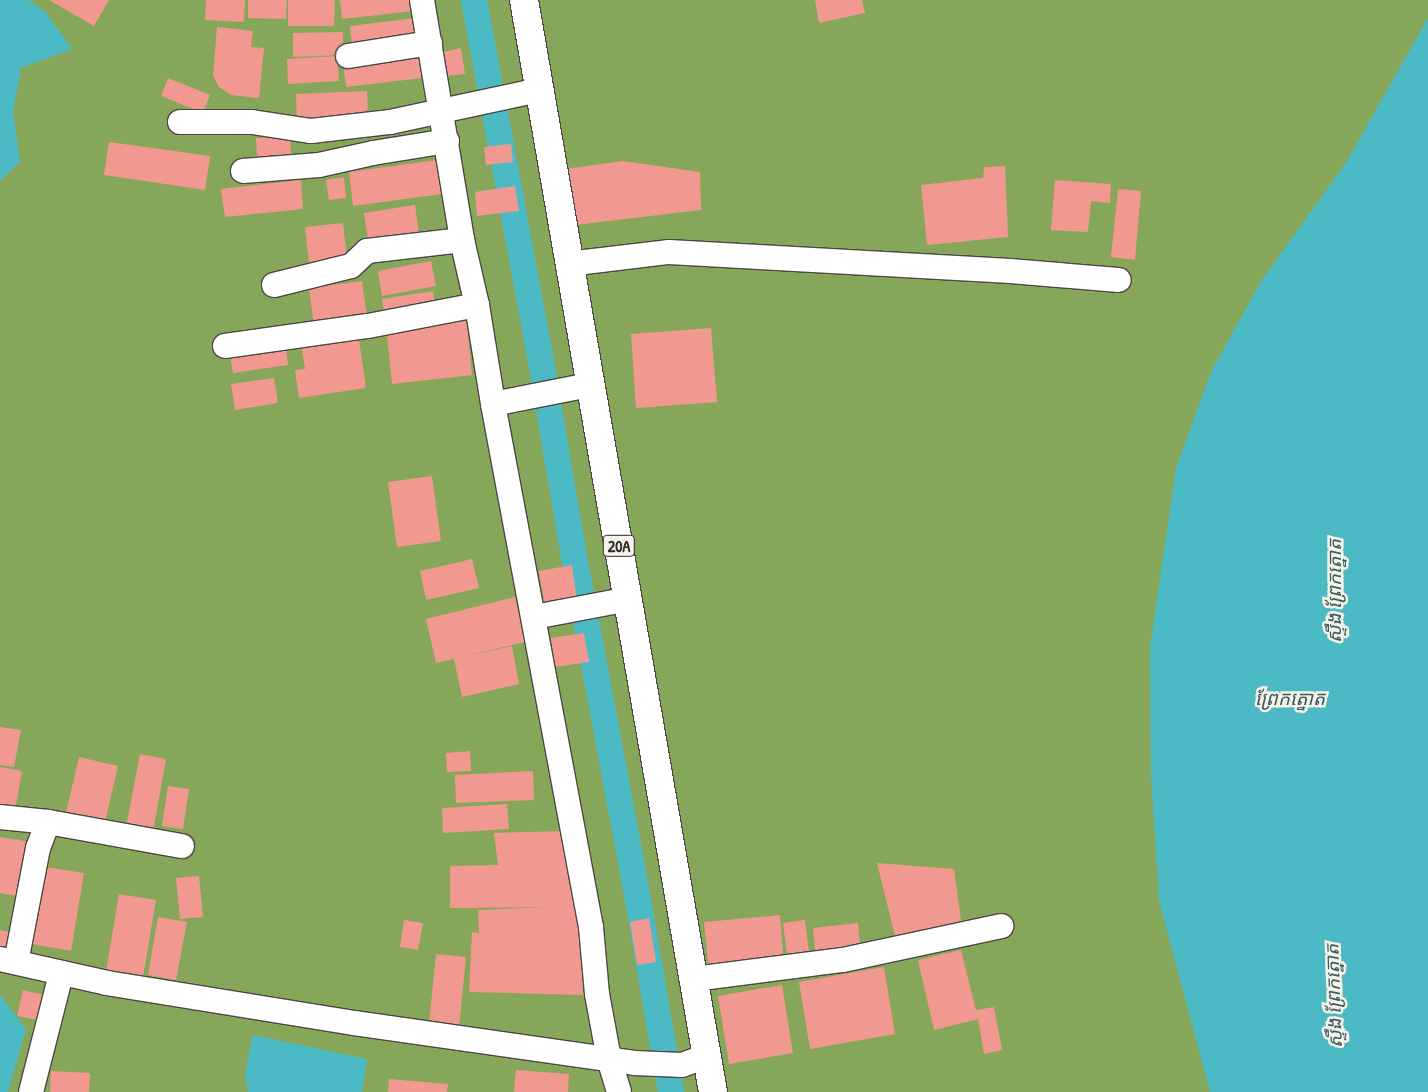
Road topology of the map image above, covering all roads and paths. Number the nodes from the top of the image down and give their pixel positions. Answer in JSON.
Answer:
{"nodes":[{"id":1,"x":422,"y":0,"type":"edge"},
{"id":2,"x":524,"y":0,"type":"edge"},
{"id":3,"x":430,"y":43,"type":"junction"},
{"id":4,"x":348,"y":56,"type":"dead end"},
{"id":5,"x":539,"y":90,"type":"junction"},
{"id":6,"x":452,"y":111,"type":"junction"},
{"id":7,"x":180,"y":122,"type":"dead end"},
{"id":8,"x":447,"y":141,"type":"junction"},
{"id":9,"x":243,"y":171,"type":"dead end"},
{"id":10,"x":462,"y":240,"type":"junction"},
{"id":11,"x":568,"y":264,"type":"junction"},
{"id":12,"x":1119,"y":280,"type":"dead end"},
{"id":13,"x":274,"y":285,"type":"dead end"},
{"id":14,"x":477,"y":305,"type":"junction"},
{"id":15,"x":225,"y":346,"type":"dead end"},
{"id":16,"x":589,"y":385,"type":"junction"},
{"id":17,"x":502,"y":402,"type":"junction"},
{"id":18,"x":629,"y":599,"type":"junction"},
{"id":19,"x":534,"y":617,"type":"junction"},
{"id":20,"x":0,"y":817,"type":"edge"},
{"id":21,"x":48,"y":822,"type":"junction"},
{"id":22,"x":182,"y":846,"type":"dead end"},
{"id":23,"x":1002,"y":926,"type":"dead end"},
{"id":24,"x":8,"y":960,"type":"edge"},
{"id":25,"x":62,"y":974,"type":"junction"},
{"id":26,"x":694,"y":979,"type":"junction"},
{"id":27,"x":707,"y":1056,"type":"junction"},
{"id":28,"x":609,"y":1059,"type":"junction"},
{"id":29,"x":31,"y":1092,"type":"edge"},
{"id":30,"x":619,"y":1092,"type":"edge"},
{"id":31,"x":713,"y":1092,"type":"edge"}],
"edges":[{"from":1,"to":3,"type":"street"},
{"from":2,"to":5,"type":"main road","number":"20A"},
{"from":3,"to":4,"type":"street"},
{"from":3,"to":6,"type":"street"},
{"from":5,"to":6,"type":"street"},
{"from":5,"to":11,"type":"main road","number":"20A"},
{"from":6,"to":7,"type":"street"},
{"from":6,"to":8,"type":"street"},
{"from":8,"to":9,"type":"street"},
{"from":8,"to":10,"type":"street"},
{"from":10,"to":13,"type":"street"},
{"from":10,"to":14,"type":"street"},
{"from":11,"to":12,"type":"street"},
{"from":11,"to":16,"type":"main road","number":"20A"},
{"from":14,"to":15,"type":"street"},
{"from":14,"to":17,"type":"street"},
{"from":16,"to":17,"type":"street"},
{"from":16,"to":18,"type":"main road","number":"20A"},
{"from":17,"to":19,"type":"street"},
{"from":18,"to":19,"type":"street"},
{"from":18,"to":26,"type":"main road","number":"20A"},
{"from":19,"to":28,"type":"street"},
{"from":20,"to":21,"type":"street"},
{"from":21,"to":22,"type":"street"},
{"from":21,"to":24,"type":"street"},
{"from":23,"to":26,"type":"street"},
{"from":24,"to":25,"type":"street"},
{"from":25,"to":28,"type":"street"},
{"from":25,"to":29,"type":"street"},
{"from":26,"to":27,"type":"main road","number":"20A"},
{"from":27,"to":28,"type":"street"},
{"from":27,"to":31,"type":"main road","number":"20A"},
{"from":28,"to":30,"type":"street"}]}
